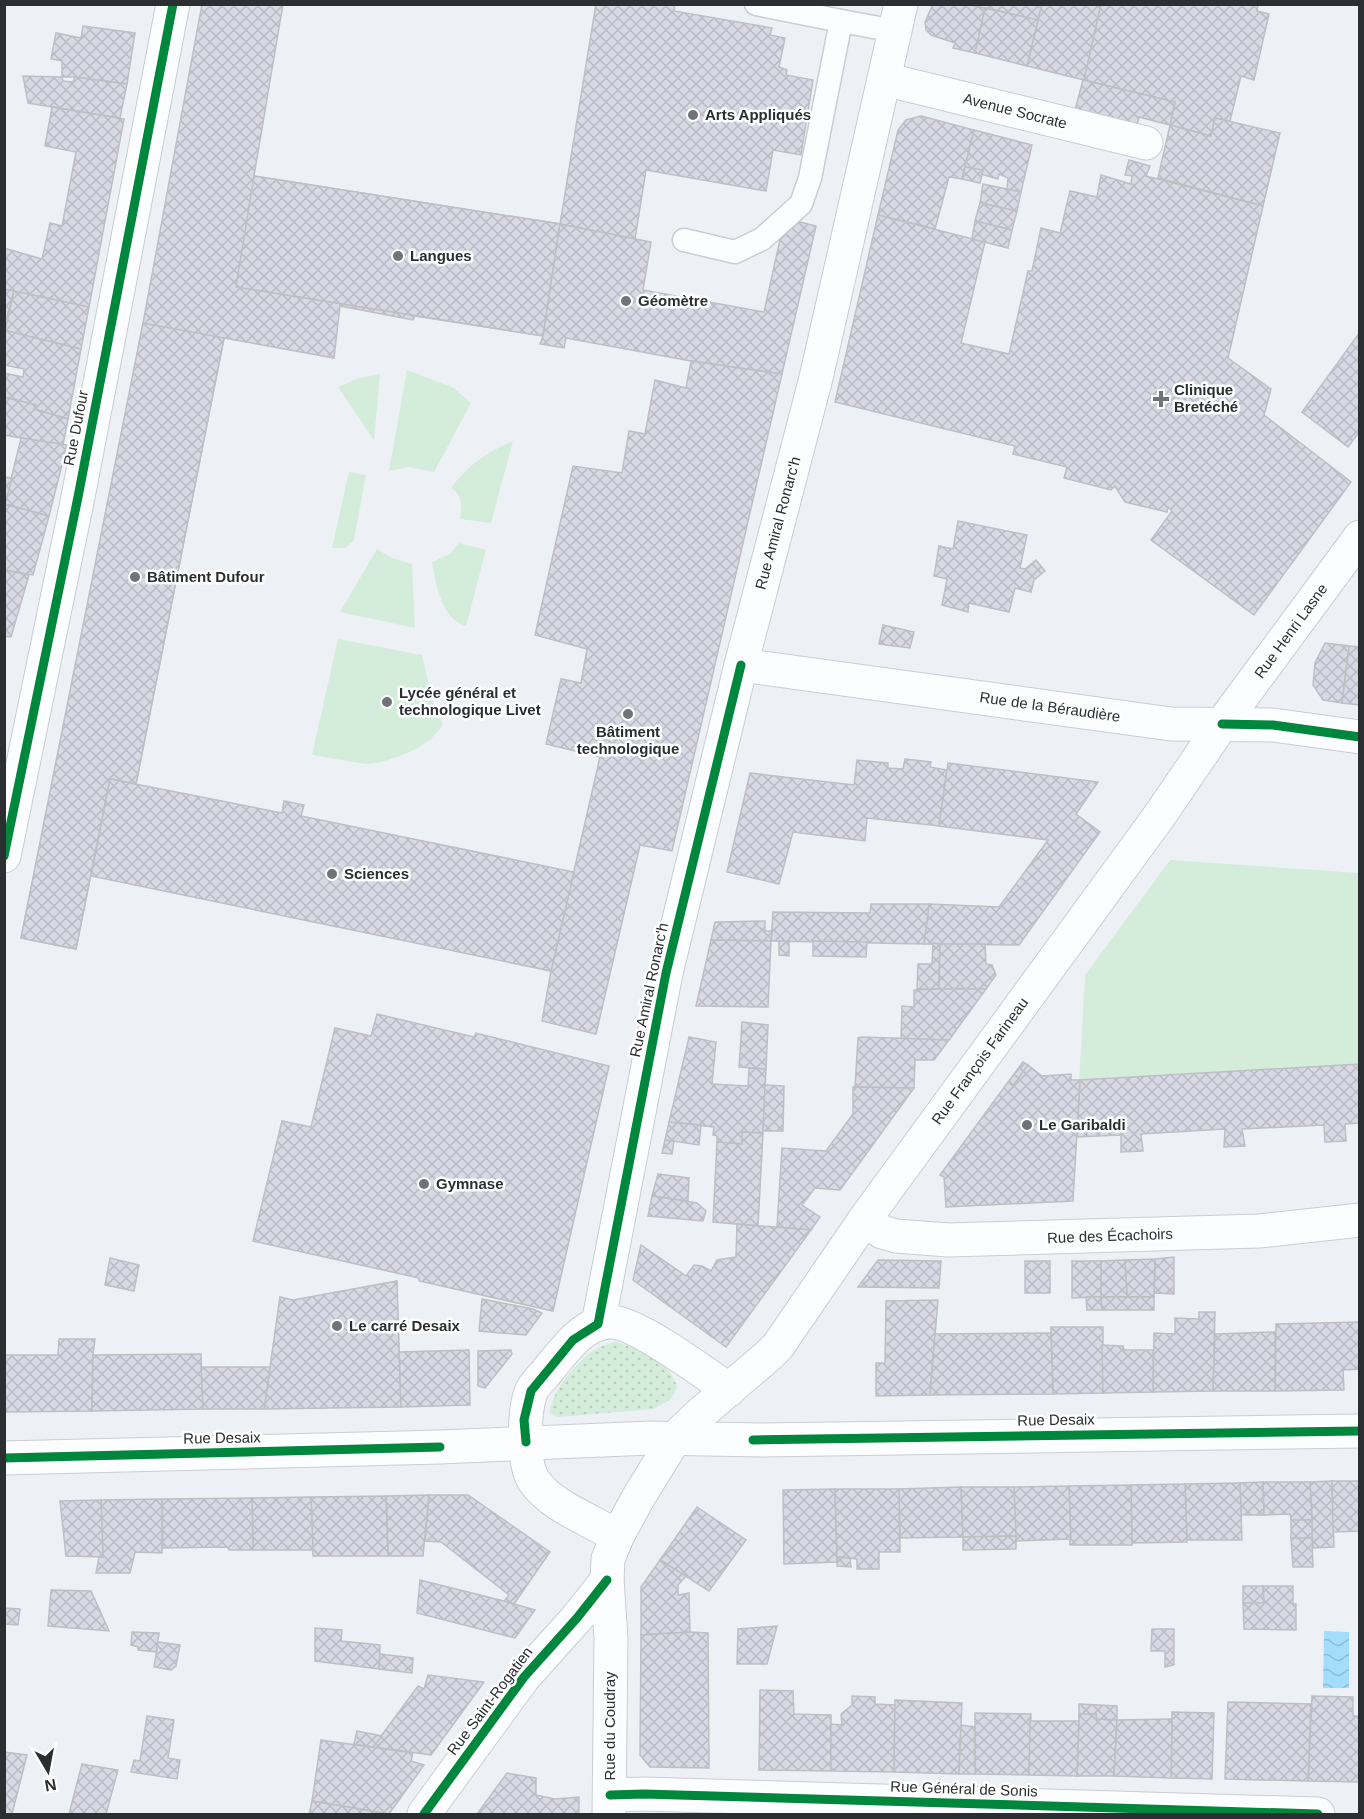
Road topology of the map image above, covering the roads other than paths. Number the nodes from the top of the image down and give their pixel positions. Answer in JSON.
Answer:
{"nodes":[{"id":1,"x":172,"y":4,"type":"edge"},
{"id":2,"x":756,"y":4,"type":"edge"},
{"id":3,"x":898,"y":18,"type":"edge"},
{"id":4,"x":841,"y":21,"type":"junction"},
{"id":5,"x":884,"y":79,"type":"junction"},
{"id":6,"x":1146,"y":143,"type":"dead end"},
{"id":7,"x":684,"y":240,"type":"dead end"},
{"id":8,"x":1359,"y":537,"type":"edge"},
{"id":9,"x":741,"y":664,"type":"junction"},
{"id":10,"x":1222,"y":724,"type":"junction"},
{"id":11,"x":1359,"y":737,"type":"edge"},
{"id":12,"x":4,"y":856,"type":"edge"},
{"id":13,"x":865,"y":1220,"type":"junction"},
{"id":14,"x":1359,"y":1220,"type":"edge"},
{"id":15,"x":598,"y":1324,"type":"junction"},
{"id":16,"x":729,"y":1390,"type":"junction"},
{"id":17,"x":1359,"y":1431,"type":"edge"},
{"id":18,"x":675,"y":1438,"type":"junction"},
{"id":19,"x":526,"y":1442,"type":"junction"},
{"id":20,"x":4,"y":1458,"type":"edge"},
{"id":21,"x":617,"y":1537,"type":"junction"},
{"id":22,"x":607,"y":1580,"type":"junction"},
{"id":23,"x":609,"y":1805,"type":"edge"},
{"id":24,"x":424,"y":1815,"type":"edge"},
{"id":25,"x":1318,"y":1815,"type":"edge"}],
"edges":[{"from":1,"to":12,"type":"street","name":"Rue Dufour"},
{"from":2,"to":4,"type":"lane"},
{"from":3,"to":4,"type":"lane"},
{"from":3,"to":5,"type":"street","name":"Rue Amiral Ronarc'h"},
{"from":4,"to":7,"type":"lane"},
{"from":5,"to":6,"type":"street","name":"Avenue Socrate"},
{"from":5,"to":9,"type":"street","name":"Rue Amiral Ronarc'h"},
{"from":8,"to":10,"type":"street","name":"Rue Henri Lasne"},
{"from":9,"to":10,"type":"street","name":"Rue de la Béraudière"},
{"from":9,"to":15,"type":"street","name":"Rue Amiral Ronarc'h"},
{"from":10,"to":11,"type":"street","name":"Rue de la Béraudière"},
{"from":10,"to":13,"type":"street","name":"Rue François Farineau"},
{"from":13,"to":14,"type":"street","name":"Rue des Écachoirs"},
{"from":13,"to":16,"type":"street","name":"Rue François Farineau"},
{"from":15,"to":16,"type":"street"},
{"from":15,"to":19,"type":"street"},
{"from":16,"to":18,"type":"street","name":"Rue François Farineau"},
{"from":17,"to":18,"type":"street","name":"Rue Desaix"},
{"from":18,"to":19,"type":"street","name":"Rue Desaix"},
{"from":18,"to":21,"type":"street","name":"Rue François Farineau"},
{"from":19,"to":20,"type":"street","name":"Rue Desaix"},
{"from":19,"to":21,"type":"street"},
{"from":21,"to":22,"type":"street","name":"Rue du Coudray"},
{"from":22,"to":23,"type":"street","name":"Rue du Coudray"},
{"from":22,"to":24,"type":"street","name":"Rue Saint-Rogatien"},
{"from":23,"to":25,"type":"street","name":"Rue Général de Sonis"}]}
